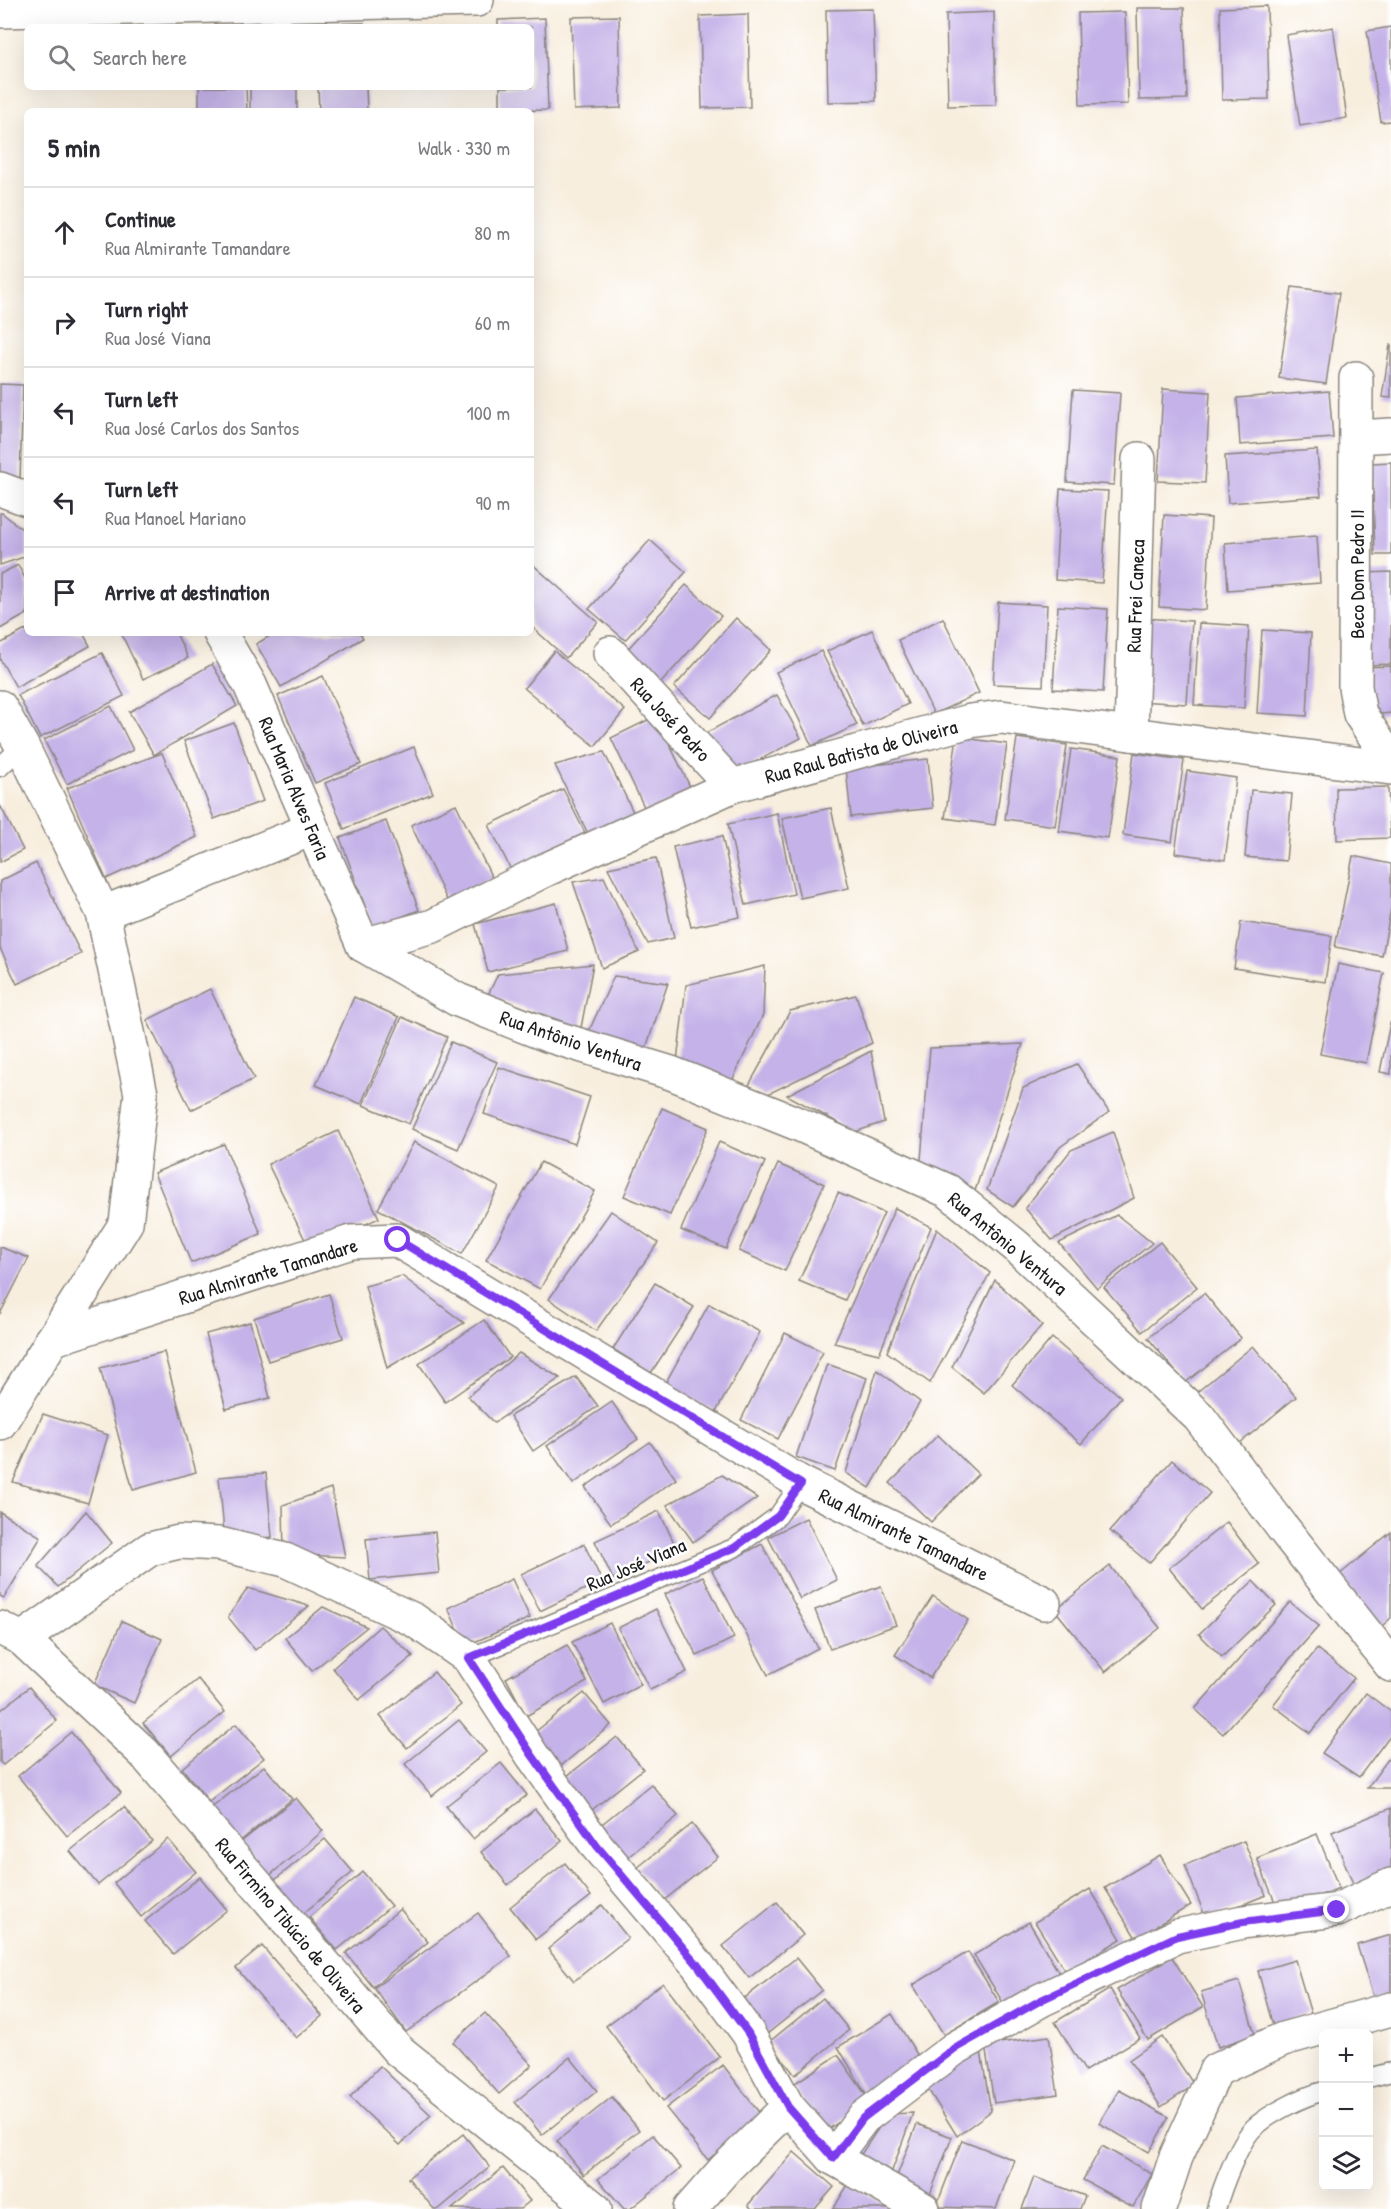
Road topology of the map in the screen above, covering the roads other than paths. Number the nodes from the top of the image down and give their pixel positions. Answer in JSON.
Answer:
{"nodes":[{"id":1,"x":477,"y":0,"type":"edge"},
{"id":2,"x":0,"y":11,"type":"edge"},
{"id":3,"x":1356,"y":378,"type":"dead end"},
{"id":4,"x":1391,"y":435,"type":"edge"},
{"id":5,"x":1357,"y":436,"type":"junction"},
{"id":6,"x":1139,"y":459,"type":"dead end"},
{"id":7,"x":0,"y":489,"type":"edge"},
{"id":8,"x":24,"y":498,"type":"edge"},
{"id":9,"x":222,"y":636,"type":"edge"},
{"id":10,"x":610,"y":653,"type":"dead end"},
{"id":11,"x":0,"y":707,"type":"edge"},
{"id":12,"x":1131,"y":734,"type":"junction"},
{"id":13,"x":11,"y":757,"type":"edge"},
{"id":14,"x":1391,"y":761,"type":"edge"},
{"id":15,"x":1391,"y":768,"type":"edge"},
{"id":16,"x":732,"y":786,"type":"junction"},
{"id":17,"x":312,"y":829,"type":"junction"},
{"id":18,"x":103,"y":913,"type":"junction"},
{"id":19,"x":363,"y":945,"type":"junction"},
{"id":20,"x":51,"y":1340,"type":"junction"},
{"id":21,"x":0,"y":1423,"type":"edge"},
{"id":22,"x":801,"y":1484,"type":"junction"},
{"id":23,"x":1044,"y":1603,"type":"dead end"},
{"id":24,"x":11,"y":1634,"type":"edge"},
{"id":25,"x":469,"y":1658,"type":"junction"},
{"id":26,"x":1391,"y":1665,"type":"edge"},
{"id":27,"x":1391,"y":1885,"type":"edge"},
{"id":28,"x":1391,"y":2009,"type":"edge"},
{"id":29,"x":1391,"y":2072,"type":"edge"},
{"id":30,"x":1373,"y":2077,"type":"edge"},
{"id":31,"x":1319,"y":2092,"type":"edge"},
{"id":32,"x":788,"y":2107,"type":"junction"},
{"id":33,"x":833,"y":2158,"type":"junction"},
{"id":34,"x":595,"y":2209,"type":"edge"},
{"id":35,"x":690,"y":2209,"type":"edge"},
{"id":36,"x":923,"y":2209,"type":"edge"},
{"id":37,"x":1159,"y":2209,"type":"edge"},
{"id":38,"x":1216,"y":2209,"type":"edge"}],
"edges":[{"from":1,"to":2,"type":"street"},
{"from":3,"to":5,"type":"street","name":"Beco Dom Pedro II"},
{"from":4,"to":5,"type":"street"},
{"from":5,"to":14,"type":"street","name":"Beco Dom Pedro II"},
{"from":6,"to":12,"type":"street","name":"Rua Frei Caneca"},
{"from":7,"to":8,"type":"street"},
{"from":9,"to":17,"type":"street","name":"Rua Maria Alves Faria"},
{"from":10,"to":16,"type":"street","name":"Rua José Pedro"},
{"from":11,"to":13,"type":"street"},
{"from":12,"to":15,"type":"street","name":"Rua Raul Batista de Oliveira"},
{"from":12,"to":16,"type":"street","name":"Rua Raul Batista de Oliveira"},
{"from":13,"to":18,"type":"street"},
{"from":16,"to":19,"type":"street","name":"Rua Raul Batista de Oliveira"},
{"from":17,"to":18,"type":"street"},
{"from":17,"to":19,"type":"street","name":"Rua Maria Alves Faria"},
{"from":18,"to":20,"type":"street"},
{"from":19,"to":26,"type":"street","name":"Rua Antônio Ventura"},
{"from":20,"to":21,"type":"street"},
{"from":20,"to":22,"type":"street","name":"Rua Almirante Tamandare"},
{"from":22,"to":23,"type":"street","name":"Rua Almirante Tamandare"},
{"from":22,"to":25,"type":"lane","name":"Rua José Viana"},
{"from":24,"to":25,"type":"street"},
{"from":24,"to":34,"type":"street","name":"Rua Firmino Tibúcio de Oliveira"},
{"from":25,"to":32,"type":"street"},
{"from":27,"to":33,"type":"street"},
{"from":28,"to":37,"type":"street"},
{"from":29,"to":30,"type":"lane"},
{"from":31,"to":38,"type":"lane"},
{"from":32,"to":33,"type":"street"},
{"from":32,"to":35,"type":"street"},
{"from":33,"to":36,"type":"street"}]}
